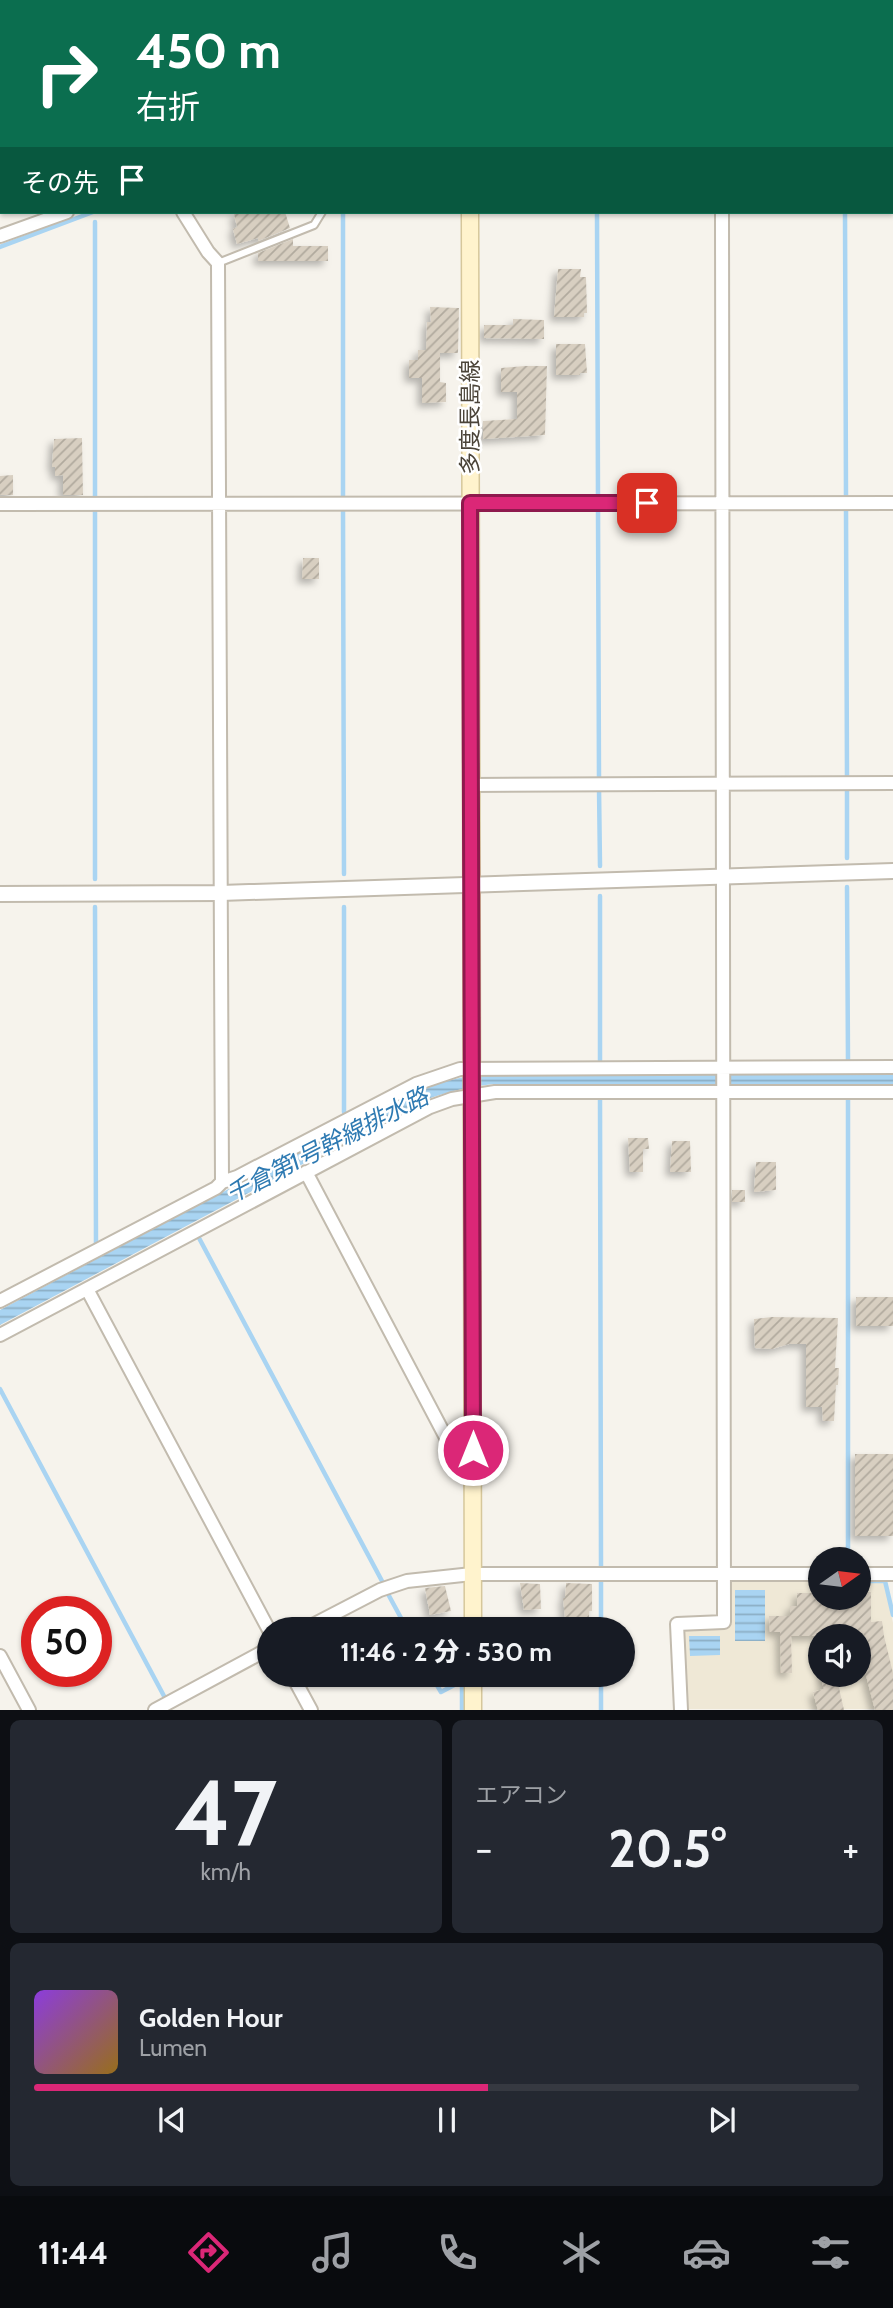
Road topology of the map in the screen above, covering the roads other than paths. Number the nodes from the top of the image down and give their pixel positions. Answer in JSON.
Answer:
{"nodes":[{"id":1,"x":61,"y":214,"type":"edge"},
{"id":2,"x":184,"y":214,"type":"edge"},
{"id":3,"x":321,"y":214,"type":"edge"},
{"id":4,"x":470,"y":214,"type":"edge"},
{"id":5,"x":722,"y":214,"type":"edge"},
{"id":6,"x":0,"y":236,"type":"edge"},
{"id":7,"x":218,"y":263,"type":"junction"},
{"id":8,"x":470,"y":503,"type":"junction"},
{"id":9,"x":722,"y":503,"type":"junction"},
{"id":10,"x":893,"y":503,"type":"edge"},
{"id":11,"x":0,"y":504,"type":"edge"},
{"id":12,"x":219,"y":505,"type":"junction"},
{"id":13,"x":893,"y":783,"type":"edge"},
{"id":14,"x":723,"y":784,"type":"junction"},
{"id":15,"x":471,"y":785,"type":"junction"},
{"id":16,"x":893,"y":871,"type":"edge"},
{"id":17,"x":722,"y":877,"type":"junction"},
{"id":18,"x":471,"y":884,"type":"junction"},
{"id":19,"x":220,"y":892,"type":"junction"},
{"id":20,"x":0,"y":894,"type":"edge"},
{"id":21,"x":893,"y":1067,"type":"edge"},
{"id":22,"x":723,"y":1069,"type":"junction"},
{"id":23,"x":471,"y":1070,"type":"junction"},
{"id":24,"x":723,"y":1090,"type":"junction"},
{"id":25,"x":893,"y":1092,"type":"edge"},
{"id":26,"x":472,"y":1094,"type":"junction"},
{"id":27,"x":306,"y":1172,"type":"junction"},
{"id":28,"x":222,"y":1182,"type":"junction"},
{"id":29,"x":87,"y":1289,"type":"junction"},
{"id":30,"x":0,"y":1301,"type":"edge"},
{"id":31,"x":0,"y":1335,"type":"edge"},
{"id":32,"x":473,"y":1450,"type":"junction"},
{"id":33,"x":472,"y":1574,"type":"junction"},
{"id":34,"x":724,"y":1574,"type":"junction"},
{"id":35,"x":808,"y":1574,"type":"edge"},
{"id":36,"x":872,"y":1574,"type":"edge"},
{"id":37,"x":893,"y":1574,"type":"edge"},
{"id":38,"x":262,"y":1617,"type":"edge"},
{"id":39,"x":328,"y":1617,"type":"edge"},
{"id":40,"x":473,"y":1617,"type":"edge"},
{"id":41,"x":257,"y":1655,"type":"edge"},
{"id":42,"x":0,"y":1656,"type":"edge"},
{"id":43,"x":299,"y":1687,"type":"edge"},
{"id":44,"x":473,"y":1687,"type":"edge"},
{"id":45,"x":29,"y":1710,"type":"edge"},
{"id":46,"x":155,"y":1710,"type":"edge"},
{"id":47,"x":311,"y":1710,"type":"edge"},
{"id":48,"x":473,"y":1710,"type":"edge"},
{"id":49,"x":681,"y":1710,"type":"edge"}],
"edges":[{"from":1,"to":6,"type":"street"},
{"from":2,"to":7,"type":"street"},
{"from":3,"to":7,"type":"lane"},
{"from":4,"to":8,"type":"main road","name":"多度長島線"},
{"from":5,"to":9,"type":"street"},
{"from":7,"to":12,"type":"street"},
{"from":8,"to":9,"type":"street"},
{"from":8,"to":12,"type":"street"},
{"from":8,"to":15,"type":"main road","name":"多度長島線"},
{"from":9,"to":10,"type":"street"},
{"from":9,"to":14,"type":"street"},
{"from":11,"to":12,"type":"street"},
{"from":12,"to":19,"type":"street"},
{"from":13,"to":14,"type":"street"},
{"from":14,"to":15,"type":"street"},
{"from":14,"to":17,"type":"street"},
{"from":15,"to":18,"type":"main road","name":"多度長島線"},
{"from":16,"to":17,"type":"street"},
{"from":17,"to":18,"type":"street"},
{"from":17,"to":22,"type":"street"},
{"from":18,"to":19,"type":"street"},
{"from":18,"to":23,"type":"main road","name":"多度長島線"},
{"from":19,"to":20,"type":"street"},
{"from":19,"to":28,"type":"street"},
{"from":21,"to":22,"type":"street"},
{"from":22,"to":23,"type":"street"},
{"from":22,"to":24,"type":"street"},
{"from":23,"to":26,"type":"main road","name":"多度長島線"},
{"from":23,"to":28,"type":"street"},
{"from":24,"to":25,"type":"street"},
{"from":24,"to":26,"type":"street"},
{"from":24,"to":34,"type":"street"},
{"from":26,"to":27,"type":"street"},
{"from":26,"to":32,"type":"main road","name":"多度長島線"},
{"from":27,"to":29,"type":"street"},
{"from":27,"to":32,"type":"street"},
{"from":28,"to":30,"type":"street"},
{"from":29,"to":31,"type":"street"},
{"from":29,"to":38,"type":"street"},
{"from":32,"to":33,"type":"main road","name":"多度長島線"},
{"from":33,"to":34,"type":"street"},
{"from":33,"to":39,"type":"street"},
{"from":33,"to":40,"type":"main road","name":"多度長島線"},
{"from":34,"to":35,"type":"street"},
{"from":34,"to":49,"type":"street"},
{"from":36,"to":37,"type":"street"},
{"from":41,"to":46,"type":"street"},
{"from":42,"to":45,"type":"street"},
{"from":43,"to":47,"type":"street"},
{"from":44,"to":48,"type":"main road"}]}
